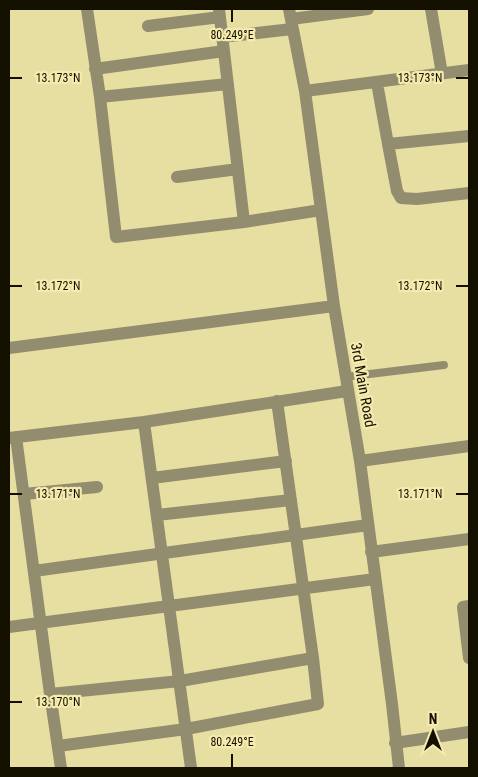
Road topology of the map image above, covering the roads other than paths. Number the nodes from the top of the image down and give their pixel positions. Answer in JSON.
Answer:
{"nodes":[{"id":1,"x":87,"y":9,"type":"edge"},
{"id":2,"x":363,"y":9,"type":"edge"},
{"id":3,"x":368,"y":9,"type":"edge"},
{"id":4,"x":431,"y":9,"type":"edge"},
{"id":5,"x":219,"y":13,"type":"edge"},
{"id":6,"x":291,"y":19,"type":"edge"},
{"id":7,"x":148,"y":26,"type":"dead end"},
{"id":8,"x":222,"y":36,"type":"junction"},
{"id":9,"x":224,"y":51,"type":"junction"},
{"id":10,"x":95,"y":68,"type":"junction"},
{"id":11,"x":469,"y":70,"type":"edge"},
{"id":12,"x":442,"y":74,"type":"junction"},
{"id":13,"x":377,"y":83,"type":"junction"},
{"id":14,"x":228,"y":84,"type":"junction"},
{"id":15,"x":305,"y":91,"type":"junction"},
{"id":16,"x":100,"y":97,"type":"junction"},
{"id":17,"x":469,"y":136,"type":"edge"},
{"id":18,"x":388,"y":144,"type":"junction"},
{"id":19,"x":238,"y":169,"type":"junction"},
{"id":20,"x":177,"y":177,"type":"dead end"},
{"id":21,"x":469,"y":193,"type":"edge"},
{"id":22,"x":321,"y":210,"type":"junction"},
{"id":23,"x":244,"y":222,"type":"junction"},
{"id":24,"x":334,"y":306,"type":"junction"},
{"id":25,"x":9,"y":348,"type":"edge"},
{"id":26,"x":444,"y":365,"type":"dead end"},
{"id":27,"x":345,"y":377,"type":"junction"},
{"id":28,"x":347,"y":392,"type":"junction"},
{"id":29,"x":278,"y":401,"type":"junction"},
{"id":30,"x":144,"y":422,"type":"junction"},
{"id":31,"x":12,"y":438,"type":"edge"},
{"id":32,"x":469,"y":446,"type":"edge"},
{"id":33,"x":286,"y":460,"type":"junction"},
{"id":34,"x":360,"y":461,"type":"junction"},
{"id":35,"x":152,"y":478,"type":"junction"},
{"id":36,"x":97,"y":487,"type":"dead end"},
{"id":37,"x":24,"y":494,"type":"junction"},
{"id":38,"x":291,"y":500,"type":"junction"},
{"id":39,"x":157,"y":515,"type":"junction"},
{"id":40,"x":368,"y":525,"type":"junction"},
{"id":41,"x":296,"y":536,"type":"junction"},
{"id":42,"x":469,"y":539,"type":"edge"},
{"id":43,"x":371,"y":552,"type":"junction"},
{"id":44,"x":162,"y":553,"type":"junction"},
{"id":45,"x":34,"y":571,"type":"junction"},
{"id":46,"x":375,"y":579,"type":"junction"},
{"id":47,"x":302,"y":588,"type":"junction"},
{"id":48,"x":169,"y":606,"type":"junction"},
{"id":49,"x":469,"y":606,"type":"edge"},
{"id":50,"x":41,"y":622,"type":"junction"},
{"id":51,"x":9,"y":627,"type":"edge"},
{"id":52,"x":313,"y":658,"type":"junction"},
{"id":53,"x":469,"y":658,"type":"edge"},
{"id":54,"x":469,"y":662,"type":"edge"},
{"id":55,"x":180,"y":681,"type":"junction"},
{"id":56,"x":50,"y":694,"type":"junction"},
{"id":57,"x":186,"y":729,"type":"junction"},
{"id":58,"x":469,"y":732,"type":"edge"},
{"id":59,"x":396,"y":742,"type":"junction"},
{"id":60,"x":58,"y":746,"type":"junction"},
{"id":61,"x":61,"y":768,"type":"edge"},
{"id":62,"x":192,"y":768,"type":"edge"},
{"id":63,"x":399,"y":768,"type":"edge"}],
"edges":[{"from":1,"to":10,"type":"street"},
{"from":2,"to":3,"type":"street"},
{"from":2,"to":6,"type":"street"},
{"from":4,"to":12,"type":"street"},
{"from":5,"to":7,"type":"street"},
{"from":5,"to":8,"type":"street"},
{"from":6,"to":8,"type":"street"},
{"from":6,"to":15,"type":"street","name":"3rd Main Road"},
{"from":8,"to":9,"type":"street"},
{"from":9,"to":10,"type":"street"},
{"from":9,"to":14,"type":"street"},
{"from":10,"to":16,"type":"street"},
{"from":11,"to":12,"type":"street"},
{"from":12,"to":13,"type":"street"},
{"from":13,"to":15,"type":"street"},
{"from":13,"to":18,"type":"street"},
{"from":14,"to":16,"type":"street"},
{"from":14,"to":19,"type":"street"},
{"from":15,"to":22,"type":"street","name":"3rd Main Road"},
{"from":16,"to":23,"type":"street"},
{"from":17,"to":18,"type":"street"},
{"from":18,"to":21,"type":"street"},
{"from":19,"to":20,"type":"street"},
{"from":19,"to":23,"type":"street"},
{"from":22,"to":23,"type":"street"},
{"from":22,"to":24,"type":"street","name":"3rd Main Road"},
{"from":24,"to":25,"type":"street"},
{"from":24,"to":27,"type":"street","name":"3rd Main Road"},
{"from":26,"to":27,"type":"lane"},
{"from":27,"to":28,"type":"street","name":"3rd Main Road"},
{"from":28,"to":29,"type":"street"},
{"from":28,"to":34,"type":"street","name":"3rd Main Road"},
{"from":29,"to":30,"type":"street"},
{"from":29,"to":33,"type":"street"},
{"from":30,"to":31,"type":"street"},
{"from":30,"to":35,"type":"street"},
{"from":31,"to":37,"type":"street"},
{"from":32,"to":34,"type":"street"},
{"from":33,"to":35,"type":"street"},
{"from":33,"to":38,"type":"street"},
{"from":34,"to":40,"type":"street","name":"3rd Main Road"},
{"from":35,"to":39,"type":"street"},
{"from":36,"to":37,"type":"street"},
{"from":37,"to":45,"type":"street"},
{"from":38,"to":39,"type":"street"},
{"from":38,"to":41,"type":"street"},
{"from":39,"to":44,"type":"street"},
{"from":40,"to":41,"type":"street"},
{"from":40,"to":43,"type":"street","name":"3rd Main Road"},
{"from":41,"to":44,"type":"street"},
{"from":41,"to":47,"type":"street"},
{"from":42,"to":43,"type":"street"},
{"from":43,"to":46,"type":"street","name":"3rd Main Road"},
{"from":44,"to":45,"type":"street"},
{"from":44,"to":48,"type":"street"},
{"from":45,"to":50,"type":"street"},
{"from":46,"to":47,"type":"street"},
{"from":46,"to":59,"type":"street","name":"3rd Main Road"},
{"from":47,"to":48,"type":"street"},
{"from":47,"to":52,"type":"street"},
{"from":48,"to":50,"type":"street"},
{"from":48,"to":55,"type":"street"},
{"from":49,"to":53,"type":"street"},
{"from":50,"to":51,"type":"street"},
{"from":50,"to":56,"type":"street"},
{"from":52,"to":55,"type":"street"},
{"from":52,"to":57,"type":"street"},
{"from":53,"to":54,"type":"street"},
{"from":55,"to":56,"type":"street"},
{"from":55,"to":57,"type":"street"},
{"from":56,"to":60,"type":"street"},
{"from":57,"to":60,"type":"street"},
{"from":57,"to":62,"type":"street"},
{"from":58,"to":59,"type":"street"},
{"from":59,"to":63,"type":"street","name":"3rd Main Road"},
{"from":60,"to":61,"type":"street"}]}
